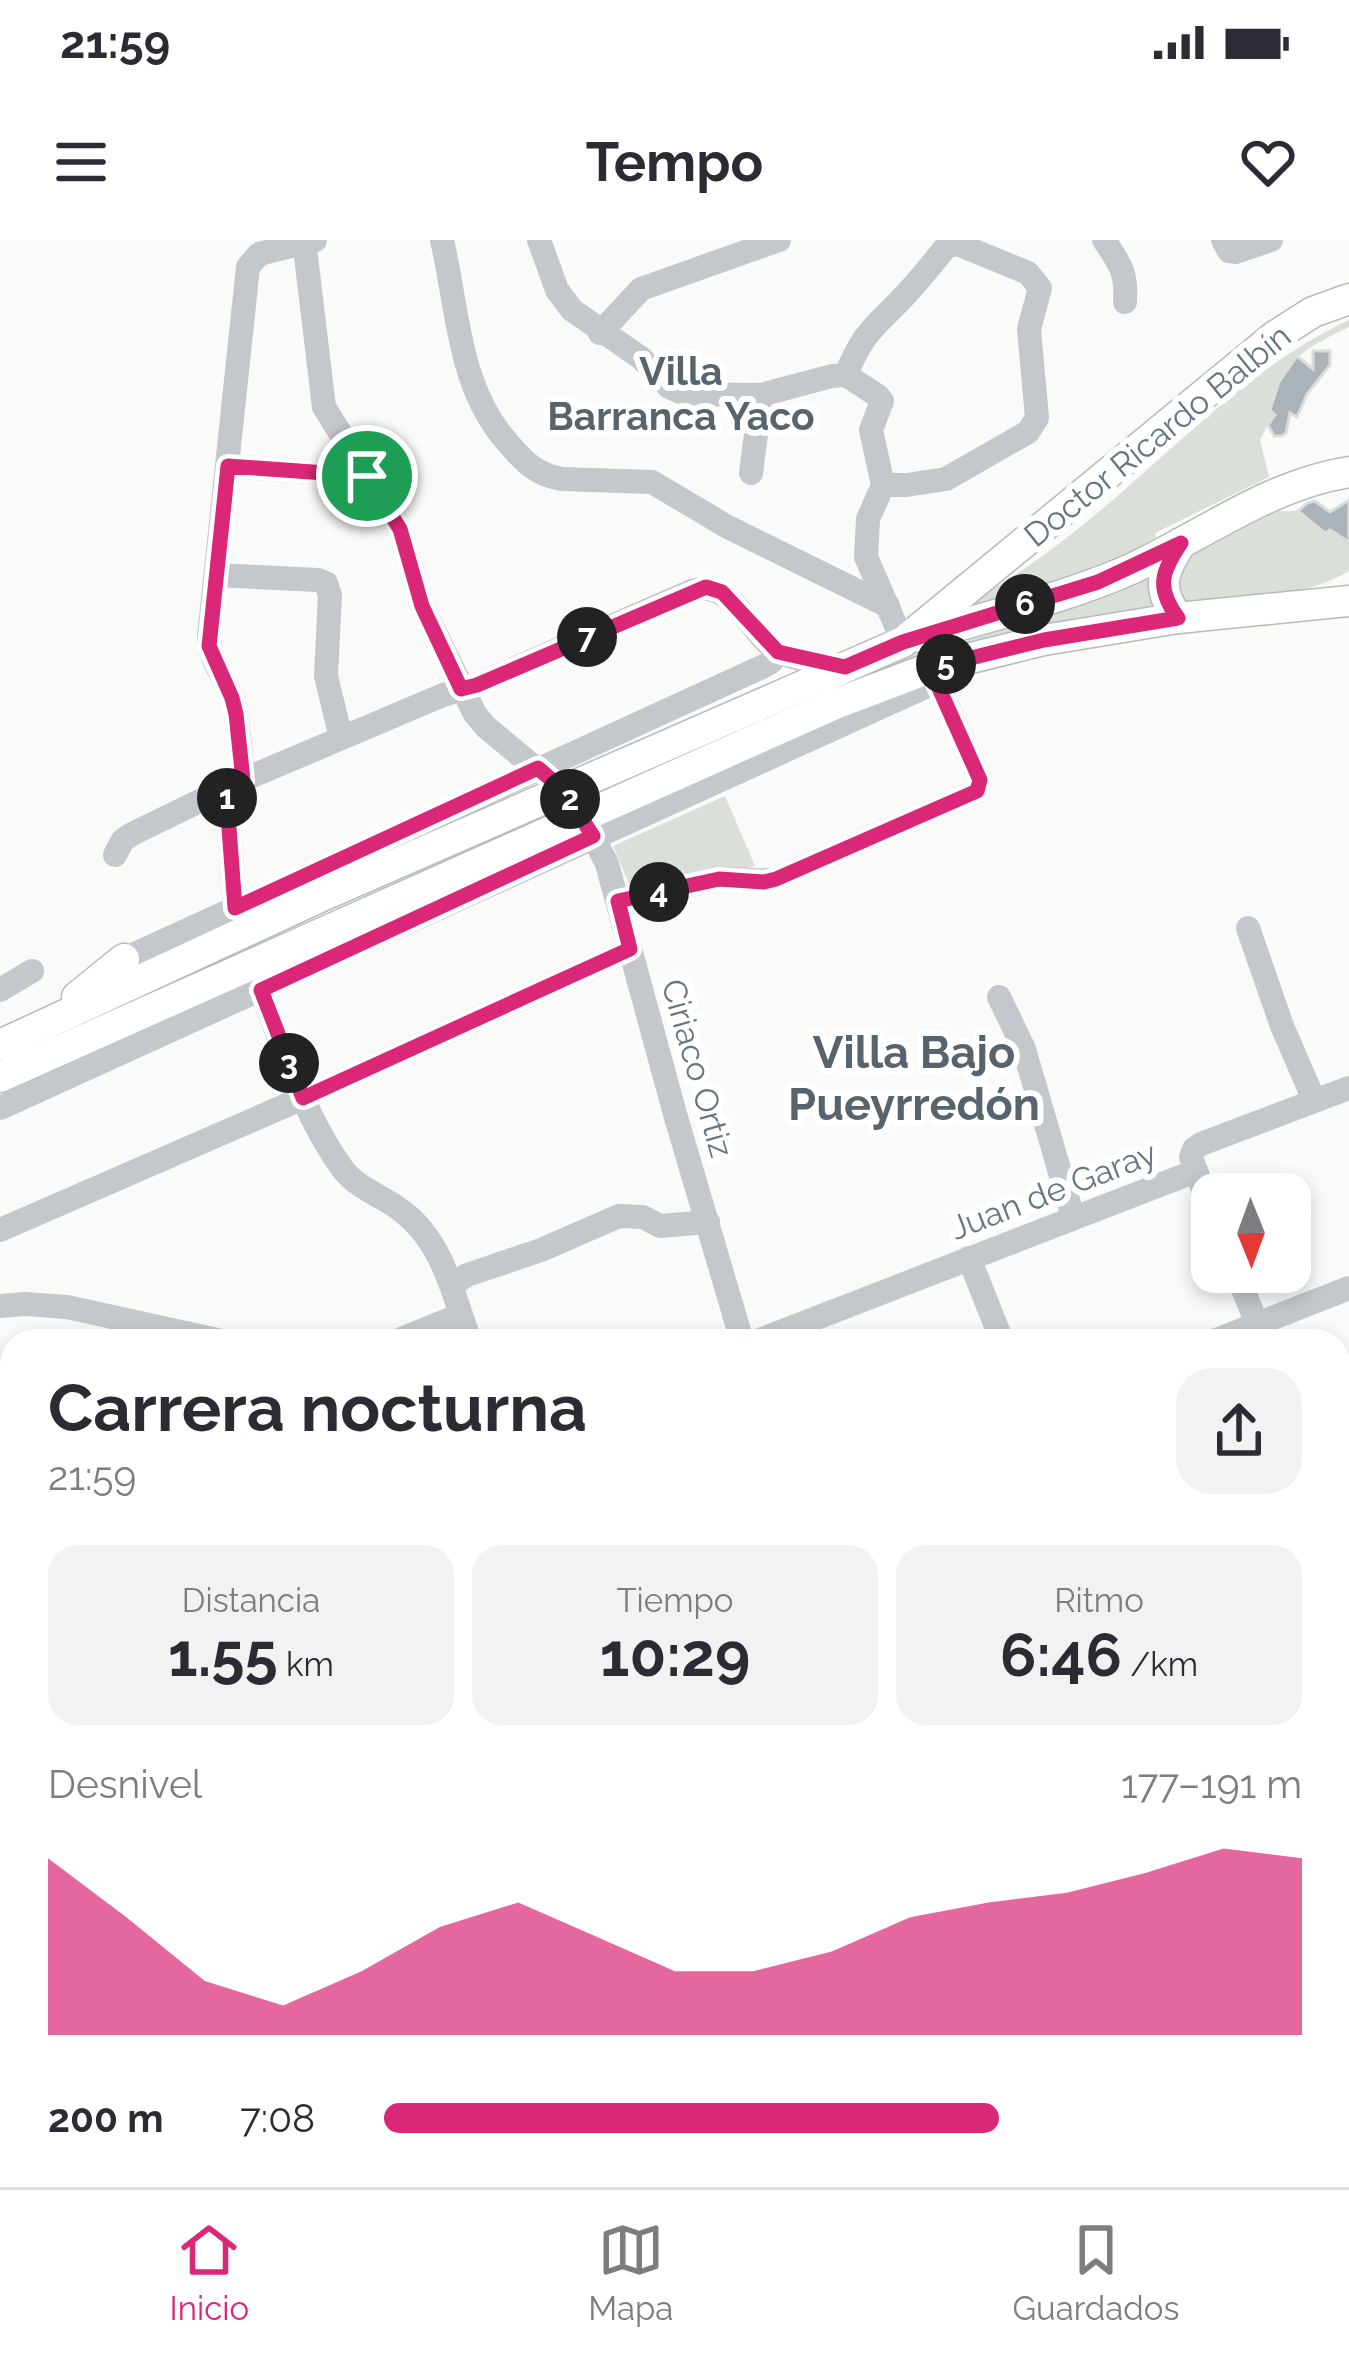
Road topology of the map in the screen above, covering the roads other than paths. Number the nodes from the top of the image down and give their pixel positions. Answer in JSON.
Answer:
{"nodes":[{"id":1,"x":442,"y":240,"type":"edge"},
{"id":2,"x":539,"y":240,"type":"edge"},
{"id":3,"x":779,"y":240,"type":"edge"},
{"id":4,"x":1103,"y":240,"type":"edge"},
{"id":5,"x":1223,"y":240,"type":"edge"},
{"id":6,"x":1271,"y":240,"type":"edge"},
{"id":7,"x":308,"y":241,"type":"edge"},
{"id":8,"x":1349,"y":299,"type":"edge"},
{"id":9,"x":1125,"y":302,"type":"dead end"},
{"id":10,"x":601,"y":333,"type":"junction"},
{"id":11,"x":846,"y":375,"type":"junction"},
{"id":12,"x":760,"y":395,"type":"junction"},
{"id":13,"x":228,"y":466,"type":"junction"},
{"id":14,"x":751,"y":472,"type":"dead end"},
{"id":15,"x":1349,"y":472,"type":"edge"},
{"id":16,"x":367,"y":476,"type":"junction"},
{"id":17,"x":883,"y":485,"type":"junction"},
{"id":18,"x":1181,"y":543,"type":"junction"},
{"id":19,"x":216,"y":575,"type":"junction"},
{"id":20,"x":1349,"y":602,"type":"edge"},
{"id":21,"x":888,"y":606,"type":"junction"},
{"id":22,"x":1178,"y":618,"type":"junction"},
{"id":23,"x":903,"y":642,"type":"junction"},
{"id":24,"x":778,"y":652,"type":"junction"},
{"id":25,"x":845,"y":667,"type":"junction"},
{"id":26,"x":933,"y":675,"type":"junction"},
{"id":27,"x":461,"y":689,"type":"junction"},
{"id":28,"x":340,"y":738,"type":"junction"},
{"id":29,"x":538,"y":768,"type":"junction"},
{"id":30,"x":235,"y":784,"type":"junction"},
{"id":31,"x":579,"y":814,"type":"junction"},
{"id":32,"x":115,"y":856,"type":"dead end"},
{"id":33,"x":618,"y":901,"type":"junction"},
{"id":34,"x":235,"y":908,"type":"junction"},
{"id":35,"x":1248,"y":928,"type":"dead end"},
{"id":36,"x":630,"y":949,"type":"junction"},
{"id":37,"x":124,"y":959,"type":"joint"},
{"id":38,"x":32,"y":970,"type":"dead end"},
{"id":39,"x":0,"y":990,"type":"edge"},
{"id":40,"x":261,"y":990,"type":"junction"},
{"id":41,"x":999,"y":997,"type":"dead end"},
{"id":42,"x":36,"y":1028,"type":"junction"},
{"id":43,"x":0,"y":1045,"type":"edge"},
{"id":44,"x":0,"y":1077,"type":"edge"},
{"id":45,"x":1349,"y":1088,"type":"edge"},
{"id":46,"x":303,"y":1098,"type":"junction"},
{"id":47,"x":1315,"y":1100,"type":"junction"},
{"id":48,"x":0,"y":1108,"type":"edge"},
{"id":49,"x":1196,"y":1171,"type":"joint"},
{"id":50,"x":1073,"y":1217,"type":"junction"},
{"id":51,"x":707,"y":1222,"type":"junction"},
{"id":52,"x":0,"y":1230,"type":"edge"},
{"id":53,"x":969,"y":1258,"type":"junction"},
{"id":54,"x":452,"y":1285,"type":"junction"},
{"id":55,"x":1349,"y":1288,"type":"edge"},
{"id":56,"x":1245,"y":1293,"type":"edge"},
{"id":57,"x":0,"y":1306,"type":"edge"},
{"id":58,"x":460,"y":1315,"type":"junction"},
{"id":59,"x":167,"y":1329,"type":"edge"},
{"id":60,"x":426,"y":1329,"type":"edge"},
{"id":61,"x":465,"y":1329,"type":"edge"},
{"id":62,"x":738,"y":1329,"type":"edge"},
{"id":63,"x":788,"y":1329,"type":"edge"},
{"id":64,"x":997,"y":1329,"type":"edge"},
{"id":65,"x":1259,"y":1329,"type":"edge"},
{"id":66,"x":1269,"y":1329,"type":"edge"}],
"edges":[{"from":1,"to":21,"type":"street"},
{"from":2,"to":10,"type":"street"},
{"from":3,"to":10,"type":"street"},
{"from":4,"to":9,"type":"street"},
{"from":5,"to":6,"type":"street"},
{"from":7,"to":13,"type":"street"},
{"from":7,"to":16,"type":"street"},
{"from":8,"to":23,"type":"main road","name":"Doctor Ricardo Balbín"},
{"from":10,"to":12,"type":"street"},
{"from":11,"to":12,"type":"street"},
{"from":11,"to":17,"type":"street"},
{"from":11,"to":17,"type":"street"},
{"from":12,"to":14,"type":"street"},
{"from":13,"to":16,"type":"street"},
{"from":13,"to":19,"type":"street"},
{"from":15,"to":18,"type":"main road"},
{"from":16,"to":27,"type":"street"},
{"from":17,"to":21,"type":"street"},
{"from":18,"to":22,"type":"main road"},
{"from":18,"to":23,"type":"main road"},
{"from":19,"to":28,"type":"street"},
{"from":19,"to":30,"type":"street"},
{"from":20,"to":22,"type":"main road","name":"Doctor Ricardo Balbín"},
{"from":21,"to":23,"type":"street"},
{"from":22,"to":26,"type":"main road","name":"Doctor Ricardo Balbín"},
{"from":23,"to":25,"type":"main road","name":"Doctor Ricardo Balbín"},
{"from":24,"to":25,"type":"street"},
{"from":24,"to":27,"type":"street"},
{"from":24,"to":29,"type":"street"},
{"from":25,"to":31,"type":"main road","name":"Doctor Ricardo Balbín"},
{"from":26,"to":31,"type":"main road","name":"Doctor Ricardo Balbín"},
{"from":26,"to":33,"type":"street"},
{"from":27,"to":28,"type":"street"},
{"from":27,"to":29,"type":"street"},
{"from":28,"to":30,"type":"street"},
{"from":29,"to":31,"type":"street"},
{"from":29,"to":34,"type":"street"},
{"from":30,"to":32,"type":"street"},
{"from":30,"to":34,"type":"street"},
{"from":31,"to":33,"type":"street","name":"Ciriaco Ortiz"},
{"from":31,"to":40,"type":"street"},
{"from":31,"to":42,"type":"main road","name":"Doctor Ricardo Balbín"},
{"from":31,"to":44,"type":"main road","name":"Doctor Ricardo Balbín"},
{"from":33,"to":36,"type":"street","name":"Ciriaco Ortiz"},
{"from":34,"to":37,"type":"street"},
{"from":35,"to":47,"type":"street"},
{"from":36,"to":46,"type":"street"},
{"from":36,"to":51,"type":"street","name":"Ciriaco Ortiz"},
{"from":37,"to":42,"type":"main road"},
{"from":38,"to":39,"type":"street"},
{"from":40,"to":46,"type":"street"},
{"from":40,"to":48,"type":"street"},
{"from":41,"to":50,"type":"street"},
{"from":42,"to":43,"type":"main road","name":"Doctor Ricardo Balbín"},
{"from":45,"to":47,"type":"street","name":"Juan de Garay"},
{"from":46,"to":52,"type":"street"},
{"from":46,"to":54,"type":"street"},
{"from":47,"to":49,"type":"street","name":"Juan de Garay"},
{"from":49,"to":50,"type":"street","name":"Juan de Garay"},
{"from":50,"to":53,"type":"street","name":"Juan de Garay"},
{"from":51,"to":54,"type":"street"},
{"from":51,"to":62,"type":"street","name":"Ciriaco Ortiz"},
{"from":53,"to":63,"type":"street","name":"Juan de Garay"},
{"from":53,"to":64,"type":"street"},
{"from":54,"to":58,"type":"street"},
{"from":55,"to":66,"type":"street"},
{"from":56,"to":65,"type":"street"},
{"from":57,"to":59,"type":"street"},
{"from":58,"to":60,"type":"street"},
{"from":58,"to":61,"type":"street"}]}
